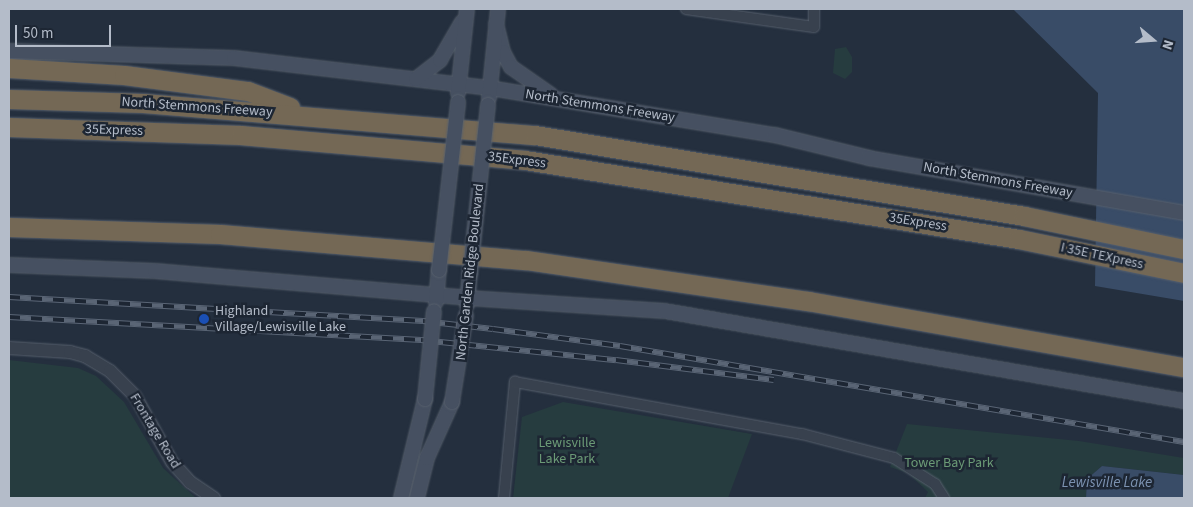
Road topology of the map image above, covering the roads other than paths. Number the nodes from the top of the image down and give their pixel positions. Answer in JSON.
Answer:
{"nodes":[{"id":1,"x":498,"y":9,"type":"edge"},
{"id":2,"x":686,"y":9,"type":"edge"},
{"id":3,"x":814,"y":9,"type":"edge"},
{"id":4,"x":467,"y":11,"type":"edge"},
{"id":5,"x":496,"y":24,"type":"junction"},
{"id":6,"x":9,"y":51,"type":"edge"},
{"id":7,"x":9,"y":68,"type":"edge"},
{"id":8,"x":416,"y":79,"type":"junction"},
{"id":9,"x":459,"y":85,"type":"junction"},
{"id":10,"x":490,"y":88,"type":"junction"},
{"id":11,"x":9,"y":100,"type":"edge"},
{"id":12,"x":558,"y":100,"type":"junction"},
{"id":13,"x":310,"y":115,"type":"junction"},
{"id":14,"x":10,"y":127,"type":"edge"},
{"id":15,"x":1184,"y":212,"type":"edge"},
{"id":16,"x":9,"y":227,"type":"edge"},
{"id":17,"x":1019,"y":239,"type":"joint"},
{"id":18,"x":1184,"y":249,"type":"edge"},
{"id":19,"x":9,"y":265,"type":"edge"},
{"id":20,"x":1184,"y":273,"type":"edge"},
{"id":21,"x":436,"y":294,"type":"junction"},
{"id":22,"x":468,"y":298,"type":"junction"},
{"id":23,"x":9,"y":348,"type":"edge"},
{"id":24,"x":1184,"y":366,"type":"edge"},
{"id":25,"x":1184,"y":401,"type":"edge"},
{"id":26,"x":214,"y":498,"type":"edge"},
{"id":27,"x":401,"y":498,"type":"edge"},
{"id":28,"x":417,"y":498,"type":"edge"},
{"id":29,"x":504,"y":498,"type":"edge"},
{"id":30,"x":944,"y":498,"type":"edge"}],
"edges":[{"from":1,"to":5,"type":"main road","name":"North Garden Ridge Boulevard"},
{"from":2,"to":3,"type":"street"},
{"from":4,"to":8,"type":"main road"},
{"from":4,"to":9,"type":"main road"},
{"from":5,"to":10,"type":"main road","name":"North Garden Ridge Boulevard"},
{"from":5,"to":12,"type":"main road"},
{"from":6,"to":8,"type":"main road","name":"North Stemmons Freeway"},
{"from":7,"to":13,"type":"highway"},
{"from":8,"to":9,"type":"main road","name":"North Stemmons Freeway"},
{"from":9,"to":10,"type":"main road","name":"North Stemmons Freeway"},
{"from":9,"to":21,"type":"main road","bridge":true},
{"from":10,"to":12,"type":"main road","name":"North Stemmons Freeway"},
{"from":10,"to":22,"type":"main road","name":"North Garden Ridge Boulevard","bridge":true},
{"from":11,"to":13,"type":"highway","name":"North Stemmons Freeway"},
{"from":12,"to":15,"type":"main road","name":"North Stemmons Freeway"},
{"from":13,"to":18,"type":"highway","name":"North Stemmons Freeway"},
{"from":14,"to":17,"type":"highway","name":"35Express"},
{"from":16,"to":24,"type":"highway"},
{"from":17,"to":20,"type":"highway","name":"I 35E TEXpress"},
{"from":19,"to":21,"type":"main road"},
{"from":21,"to":22,"type":"main road"},
{"from":21,"to":27,"type":"main road","bridge":true},
{"from":22,"to":25,"type":"main road"},
{"from":22,"to":28,"type":"main road","name":"North Garden Ridge Boulevard","bridge":true},
{"from":23,"to":26,"type":"street","name":"Frontage Road"},
{"from":29,"to":30,"type":"street"}]}
